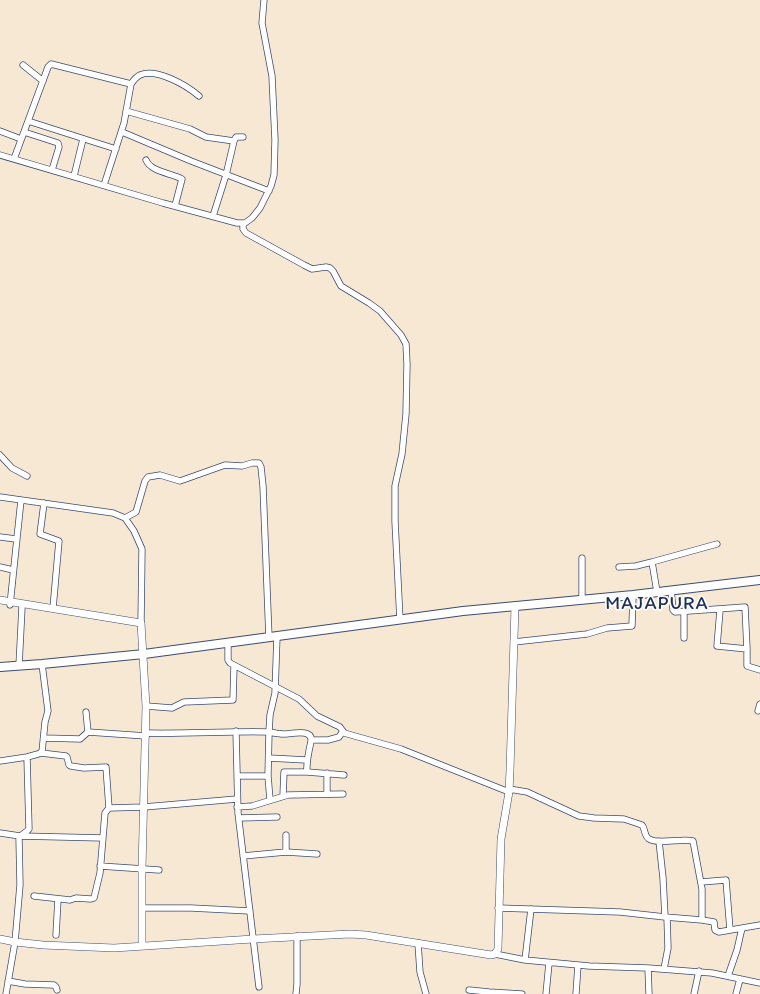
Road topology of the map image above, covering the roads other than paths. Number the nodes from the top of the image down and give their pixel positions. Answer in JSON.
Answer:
{"nodes":[{"id":1,"x":264,"y":0,"type":"edge"},
{"id":2,"x":23,"y":65,"type":"dead end"},
{"id":3,"x":43,"y":81,"type":"junction"},
{"id":4,"x":131,"y":84,"type":"junction"},
{"id":5,"x":199,"y":96,"type":"dead end"},
{"id":6,"x":126,"y":111,"type":"junction"},
{"id":7,"x":28,"y":121,"type":"junction"},
{"id":8,"x":59,"y":131,"type":"junction"},
{"id":9,"x":0,"y":132,"type":"edge"},
{"id":10,"x":24,"y":132,"type":"junction"},
{"id":11,"x":122,"y":132,"type":"junction"},
{"id":12,"x":243,"y":137,"type":"dead end"},
{"id":13,"x":21,"y":139,"type":"junction"},
{"id":14,"x":83,"y":139,"type":"junction"},
{"id":15,"x":234,"y":141,"type":"junction"},
{"id":16,"x":56,"y":142,"type":"junction"},
{"id":17,"x":116,"y":149,"type":"junction"},
{"id":18,"x":0,"y":155,"type":"edge"},
{"id":19,"x":14,"y":159,"type":"junction"},
{"id":20,"x":146,"y":160,"type":"dead end"},
{"id":21,"x":52,"y":170,"type":"junction"},
{"id":22,"x":226,"y":175,"type":"junction"},
{"id":23,"x":74,"y":176,"type":"junction"},
{"id":24,"x":104,"y":185,"type":"junction"},
{"id":25,"x":268,"y":191,"type":"junction"},
{"id":26,"x":174,"y":206,"type":"junction"},
{"id":27,"x":213,"y":216,"type":"junction"},
{"id":28,"x":243,"y":224,"type":"junction"},
{"id":29,"x":0,"y":455,"type":"edge"},
{"id":30,"x":27,"y":476,"type":"dead end"},
{"id":31,"x":0,"y":496,"type":"edge"},
{"id":32,"x":21,"y":500,"type":"junction"},
{"id":33,"x":44,"y":503,"type":"junction"},
{"id":34,"x":125,"y":518,"type":"junction"},
{"id":35,"x":0,"y":537,"type":"edge"},
{"id":36,"x":16,"y":539,"type":"junction"},
{"id":37,"x":717,"y":544,"type":"dead end"},
{"id":38,"x":582,"y":558,"type":"dead end"},
{"id":39,"x":652,"y":562,"type":"junction"},
{"id":40,"x":0,"y":567,"type":"edge"},
{"id":41,"x":619,"y":567,"type":"dead end"},
{"id":42,"x":14,"y":570,"type":"junction"},
{"id":43,"x":760,"y":580,"type":"edge"},
{"id":44,"x":671,"y":590,"type":"junction"},
{"id":45,"x":657,"y":592,"type":"junction"},
{"id":46,"x":633,"y":595,"type":"junction"},
{"id":47,"x":582,"y":599,"type":"junction"},
{"id":48,"x":0,"y":600,"type":"edge"},
{"id":49,"x":11,"y":603,"type":"junction"},
{"id":50,"x":0,"y":604,"type":"edge"},
{"id":51,"x":515,"y":606,"type":"junction"},
{"id":52,"x":22,"y":607,"type":"junction"},
{"id":53,"x":52,"y":608,"type":"junction"},
{"id":54,"x":720,"y":610,"type":"junction"},
{"id":55,"x":684,"y":612,"type":"junction"},
{"id":56,"x":400,"y":620,"type":"junction"},
{"id":57,"x":141,"y":625,"type":"junction"},
{"id":58,"x":273,"y":637,"type":"junction"},
{"id":59,"x":684,"y":638,"type":"dead end"},
{"id":60,"x":514,"y":642,"type":"junction"},
{"id":61,"x":228,"y":643,"type":"junction"},
{"id":62,"x":747,"y":649,"type":"junction"},
{"id":63,"x":144,"y":654,"type":"junction"},
{"id":64,"x":42,"y":664,"type":"junction"},
{"id":65,"x":19,"y":666,"type":"junction"},
{"id":66,"x":234,"y":666,"type":"junction"},
{"id":67,"x":0,"y":667,"type":"edge"},
{"id":68,"x":760,"y":670,"type":"edge"},
{"id":69,"x":275,"y":687,"type":"junction"},
{"id":70,"x":760,"y":704,"type":"edge"},
{"id":71,"x":146,"y":706,"type":"junction"},
{"id":72,"x":758,"y":710,"type":"dead end"},
{"id":73,"x":86,"y":712,"type":"dead end"},
{"id":74,"x":236,"y":731,"type":"junction"},
{"id":75,"x":343,"y":731,"type":"junction"},
{"id":76,"x":88,"y":732,"type":"junction"},
{"id":77,"x":268,"y":732,"type":"junction"},
{"id":78,"x":146,"y":735,"type":"junction"},
{"id":79,"x":44,"y":738,"type":"junction"},
{"id":80,"x":311,"y":740,"type":"junction"},
{"id":81,"x":40,"y":753,"type":"junction"},
{"id":82,"x":27,"y":756,"type":"junction"},
{"id":83,"x":268,"y":758,"type":"junction"},
{"id":84,"x":306,"y":760,"type":"junction"},
{"id":85,"x":0,"y":761,"type":"edge"},
{"id":86,"x":307,"y":772,"type":"junction"},
{"id":87,"x":327,"y":773,"type":"junction"},
{"id":88,"x":344,"y":775,"type":"dead end"},
{"id":89,"x":237,"y":776,"type":"junction"},
{"id":90,"x":268,"y":776,"type":"junction"},
{"id":91,"x":509,"y":791,"type":"junction"},
{"id":92,"x":327,"y":794,"type":"junction"},
{"id":93,"x":344,"y":794,"type":"dead end"},
{"id":94,"x":283,"y":796,"type":"junction"},
{"id":95,"x":237,"y":799,"type":"junction"},
{"id":96,"x":270,"y":800,"type":"junction"},
{"id":97,"x":144,"y":807,"type":"junction"},
{"id":98,"x":238,"y":807,"type":"junction"},
{"id":99,"x":109,"y":808,"type":"junction"},
{"id":100,"x":277,"y":817,"type":"dead end"},
{"id":101,"x":239,"y":818,"type":"junction"},
{"id":102,"x":0,"y":833,"type":"edge"},
{"id":103,"x":286,"y":835,"type":"dead end"},
{"id":104,"x":20,"y":836,"type":"junction"},
{"id":105,"x":103,"y":838,"type":"junction"},
{"id":106,"x":659,"y":841,"type":"junction"},
{"id":107,"x":286,"y":852,"type":"junction"},
{"id":108,"x":317,"y":854,"type":"dead end"},
{"id":109,"x":243,"y":856,"type":"junction"},
{"id":110,"x":100,"y":866,"type":"junction"},
{"id":111,"x":142,"y":869,"type":"junction"},
{"id":112,"x":159,"y":870,"type":"dead end"},
{"id":113,"x":701,"y":882,"type":"junction"},
{"id":114,"x":34,"y":896,"type":"dead end"},
{"id":115,"x":58,"y":899,"type":"junction"},
{"id":116,"x":142,"y":908,"type":"junction"},
{"id":117,"x":498,"y":908,"type":"junction"},
{"id":118,"x":530,"y":909,"type":"junction"},
{"id":119,"x":250,"y":911,"type":"junction"},
{"id":120,"x":666,"y":917,"type":"junction"},
{"id":121,"x":702,"y":920,"type":"junction"},
{"id":122,"x":760,"y":925,"type":"edge"},
{"id":123,"x":742,"y":928,"type":"junction"},
{"id":124,"x":730,"y":930,"type":"junction"},
{"id":125,"x":56,"y":936,"type":"dead end"},
{"id":126,"x":297,"y":936,"type":"junction"},
{"id":127,"x":0,"y":939,"type":"edge"},
{"id":128,"x":253,"y":939,"type":"junction"},
{"id":129,"x":15,"y":942,"type":"junction"},
{"id":130,"x":418,"y":943,"type":"junction"},
{"id":131,"x":142,"y":946,"type":"junction"},
{"id":132,"x":495,"y":954,"type":"junction"},
{"id":133,"x":525,"y":960,"type":"junction"},
{"id":134,"x":549,"y":963,"type":"junction"},
{"id":135,"x":578,"y":965,"type":"junction"},
{"id":136,"x":648,"y":968,"type":"junction"},
{"id":137,"x":664,"y":969,"type":"junction"},
{"id":138,"x":699,"y":971,"type":"junction"},
{"id":139,"x":728,"y":976,"type":"junction"},
{"id":140,"x":740,"y":979,"type":"junction"},
{"id":141,"x":8,"y":981,"type":"junction"},
{"id":142,"x":760,"y":983,"type":"edge"},
{"id":143,"x":259,"y":987,"type":"dead end"},
{"id":144,"x":57,"y":990,"type":"dead end"},
{"id":145,"x":468,"y":990,"type":"dead end"},
{"id":146,"x":481,"y":993,"type":"edge"},
{"id":147,"x":6,"y":994,"type":"edge"},
{"id":148,"x":296,"y":994,"type":"edge"},
{"id":149,"x":426,"y":994,"type":"edge"},
{"id":150,"x":522,"y":994,"type":"edge"},
{"id":151,"x":546,"y":994,"type":"edge"},
{"id":152,"x":576,"y":994,"type":"edge"},
{"id":153,"x":649,"y":994,"type":"edge"},
{"id":154,"x":694,"y":994,"type":"edge"},
{"id":155,"x":736,"y":994,"type":"edge"}],
"edges":[{"from":1,"to":25,"type":"street"},
{"from":2,"to":3,"type":"street"},
{"from":3,"to":4,"type":"street"},
{"from":3,"to":7,"type":"street"},
{"from":4,"to":5,"type":"street"},
{"from":4,"to":6,"type":"street"},
{"from":6,"to":11,"type":"street"},
{"from":6,"to":15,"type":"street"},
{"from":7,"to":8,"type":"street"},
{"from":7,"to":10,"type":"street"},
{"from":8,"to":14,"type":"street"},
{"from":8,"to":16,"type":"street"},
{"from":9,"to":13,"type":"street"},
{"from":10,"to":13,"type":"street"},
{"from":10,"to":16,"type":"street"},
{"from":11,"to":17,"type":"street"},
{"from":11,"to":22,"type":"street"},
{"from":12,"to":15,"type":"street"},
{"from":13,"to":19,"type":"street"},
{"from":14,"to":17,"type":"street"},
{"from":14,"to":23,"type":"street"},
{"from":15,"to":22,"type":"street"},
{"from":16,"to":21,"type":"street"},
{"from":17,"to":24,"type":"street"},
{"from":18,"to":19,"type":"street"},
{"from":19,"to":21,"type":"street"},
{"from":20,"to":26,"type":"street"},
{"from":21,"to":23,"type":"street"},
{"from":22,"to":25,"type":"street"},
{"from":22,"to":27,"type":"street"},
{"from":23,"to":24,"type":"street"},
{"from":24,"to":26,"type":"street"},
{"from":25,"to":28,"type":"street"},
{"from":26,"to":27,"type":"street"},
{"from":27,"to":28,"type":"street"},
{"from":28,"to":56,"type":"street"},
{"from":29,"to":30,"type":"street"},
{"from":31,"to":32,"type":"street"},
{"from":32,"to":33,"type":"street"},
{"from":32,"to":36,"type":"street"},
{"from":33,"to":34,"type":"street"},
{"from":33,"to":53,"type":"street"},
{"from":34,"to":57,"type":"street"},
{"from":34,"to":58,"type":"street"},
{"from":35,"to":36,"type":"street"},
{"from":36,"to":42,"type":"street"},
{"from":37,"to":39,"type":"street"},
{"from":38,"to":47,"type":"street"},
{"from":39,"to":41,"type":"street"},
{"from":39,"to":45,"type":"street"},
{"from":40,"to":42,"type":"street"},
{"from":42,"to":49,"type":"street"},
{"from":43,"to":44,"type":"main road"},
{"from":44,"to":45,"type":"main road"},
{"from":44,"to":55,"type":"street"},
{"from":45,"to":46,"type":"main road"},
{"from":46,"to":47,"type":"main road"},
{"from":46,"to":60,"type":"street"},
{"from":47,"to":51,"type":"main road"},
{"from":48,"to":49,"type":"street"},
{"from":49,"to":50,"type":"street"},
{"from":49,"to":52,"type":"street"},
{"from":49,"to":53,"type":"street"},
{"from":51,"to":56,"type":"main road"},
{"from":51,"to":60,"type":"street"},
{"from":52,"to":57,"type":"street"},
{"from":52,"to":65,"type":"street"},
{"from":53,"to":57,"type":"street"},
{"from":54,"to":55,"type":"street"},
{"from":54,"to":62,"type":"street"},
{"from":54,"to":62,"type":"street"},
{"from":55,"to":59,"type":"street"},
{"from":56,"to":58,"type":"main road"},
{"from":57,"to":63,"type":"street"},
{"from":58,"to":61,"type":"main road"},
{"from":58,"to":69,"type":"street"},
{"from":60,"to":91,"type":"street"},
{"from":61,"to":63,"type":"main road"},
{"from":61,"to":66,"type":"street"},
{"from":62,"to":68,"type":"street"},
{"from":63,"to":64,"type":"main road"},
{"from":63,"to":71,"type":"street"},
{"from":64,"to":65,"type":"main road"},
{"from":64,"to":79,"type":"street"},
{"from":65,"to":67,"type":"main road"},
{"from":66,"to":69,"type":"street"},
{"from":66,"to":71,"type":"street"},
{"from":69,"to":75,"type":"street"},
{"from":69,"to":77,"type":"street"},
{"from":70,"to":72,"type":"street"},
{"from":71,"to":78,"type":"street"},
{"from":73,"to":76,"type":"street"},
{"from":74,"to":77,"type":"street"},
{"from":74,"to":78,"type":"street"},
{"from":74,"to":89,"type":"street"},
{"from":75,"to":80,"type":"street"},
{"from":75,"to":91,"type":"street"},
{"from":76,"to":78,"type":"street"},
{"from":76,"to":79,"type":"street"},
{"from":77,"to":80,"type":"street"},
{"from":77,"to":83,"type":"street"},
{"from":78,"to":97,"type":"street"},
{"from":79,"to":81,"type":"street"},
{"from":80,"to":84,"type":"street"},
{"from":81,"to":82,"type":"street"},
{"from":81,"to":99,"type":"street"},
{"from":82,"to":85,"type":"street"},
{"from":82,"to":104,"type":"street"},
{"from":83,"to":84,"type":"street"},
{"from":83,"to":90,"type":"street"},
{"from":84,"to":86,"type":"street"},
{"from":86,"to":87,"type":"street"},
{"from":86,"to":94,"type":"street"},
{"from":87,"to":88,"type":"street"},
{"from":87,"to":92,"type":"street"},
{"from":89,"to":90,"type":"street"},
{"from":89,"to":95,"type":"street"},
{"from":90,"to":96,"type":"street"},
{"from":91,"to":106,"type":"street"},
{"from":91,"to":117,"type":"street"},
{"from":92,"to":93,"type":"street"},
{"from":92,"to":94,"type":"street"},
{"from":94,"to":96,"type":"street"},
{"from":95,"to":97,"type":"street"},
{"from":95,"to":98,"type":"street"},
{"from":96,"to":98,"type":"street"},
{"from":97,"to":99,"type":"street"},
{"from":97,"to":111,"type":"street"},
{"from":98,"to":101,"type":"street"},
{"from":99,"to":105,"type":"street"},
{"from":100,"to":101,"type":"street"},
{"from":101,"to":109,"type":"street"},
{"from":102,"to":104,"type":"street"},
{"from":103,"to":107,"type":"street"},
{"from":104,"to":105,"type":"street"},
{"from":104,"to":129,"type":"street"},
{"from":105,"to":110,"type":"street"},
{"from":106,"to":113,"type":"street"},
{"from":106,"to":120,"type":"street"},
{"from":107,"to":108,"type":"street"},
{"from":107,"to":109,"type":"street"},
{"from":109,"to":119,"type":"street"},
{"from":110,"to":111,"type":"street"},
{"from":110,"to":115,"type":"street"},
{"from":111,"to":112,"type":"street"},
{"from":111,"to":116,"type":"street"},
{"from":113,"to":121,"type":"street"},
{"from":113,"to":124,"type":"street"},
{"from":114,"to":115,"type":"street"},
{"from":115,"to":125,"type":"street"},
{"from":116,"to":119,"type":"street"},
{"from":116,"to":131,"type":"street"},
{"from":117,"to":118,"type":"street"},
{"from":117,"to":132,"type":"street"},
{"from":118,"to":120,"type":"street"},
{"from":118,"to":133,"type":"street"},
{"from":119,"to":128,"type":"street"},
{"from":120,"to":121,"type":"street"},
{"from":120,"to":137,"type":"street"},
{"from":121,"to":124,"type":"street"},
{"from":122,"to":123,"type":"street"},
{"from":123,"to":124,"type":"street"},
{"from":123,"to":139,"type":"street"},
{"from":126,"to":128,"type":"street"},
{"from":126,"to":130,"type":"street"},
{"from":126,"to":148,"type":"street"},
{"from":127,"to":129,"type":"street"},
{"from":128,"to":131,"type":"street"},
{"from":128,"to":143,"type":"street"},
{"from":129,"to":131,"type":"street"},
{"from":129,"to":141,"type":"street"},
{"from":130,"to":132,"type":"street"},
{"from":130,"to":149,"type":"street"},
{"from":132,"to":133,"type":"street"},
{"from":133,"to":134,"type":"street"},
{"from":134,"to":135,"type":"street"},
{"from":134,"to":151,"type":"street"},
{"from":135,"to":136,"type":"street"},
{"from":135,"to":152,"type":"street"},
{"from":136,"to":137,"type":"street"},
{"from":136,"to":153,"type":"street"},
{"from":137,"to":138,"type":"street"},
{"from":138,"to":139,"type":"street"},
{"from":138,"to":154,"type":"street"},
{"from":139,"to":140,"type":"street"},
{"from":140,"to":142,"type":"street"},
{"from":140,"to":155,"type":"street"},
{"from":141,"to":144,"type":"street"},
{"from":141,"to":147,"type":"street"},
{"from":145,"to":146,"type":"street"},
{"from":146,"to":150,"type":"street"}]}
